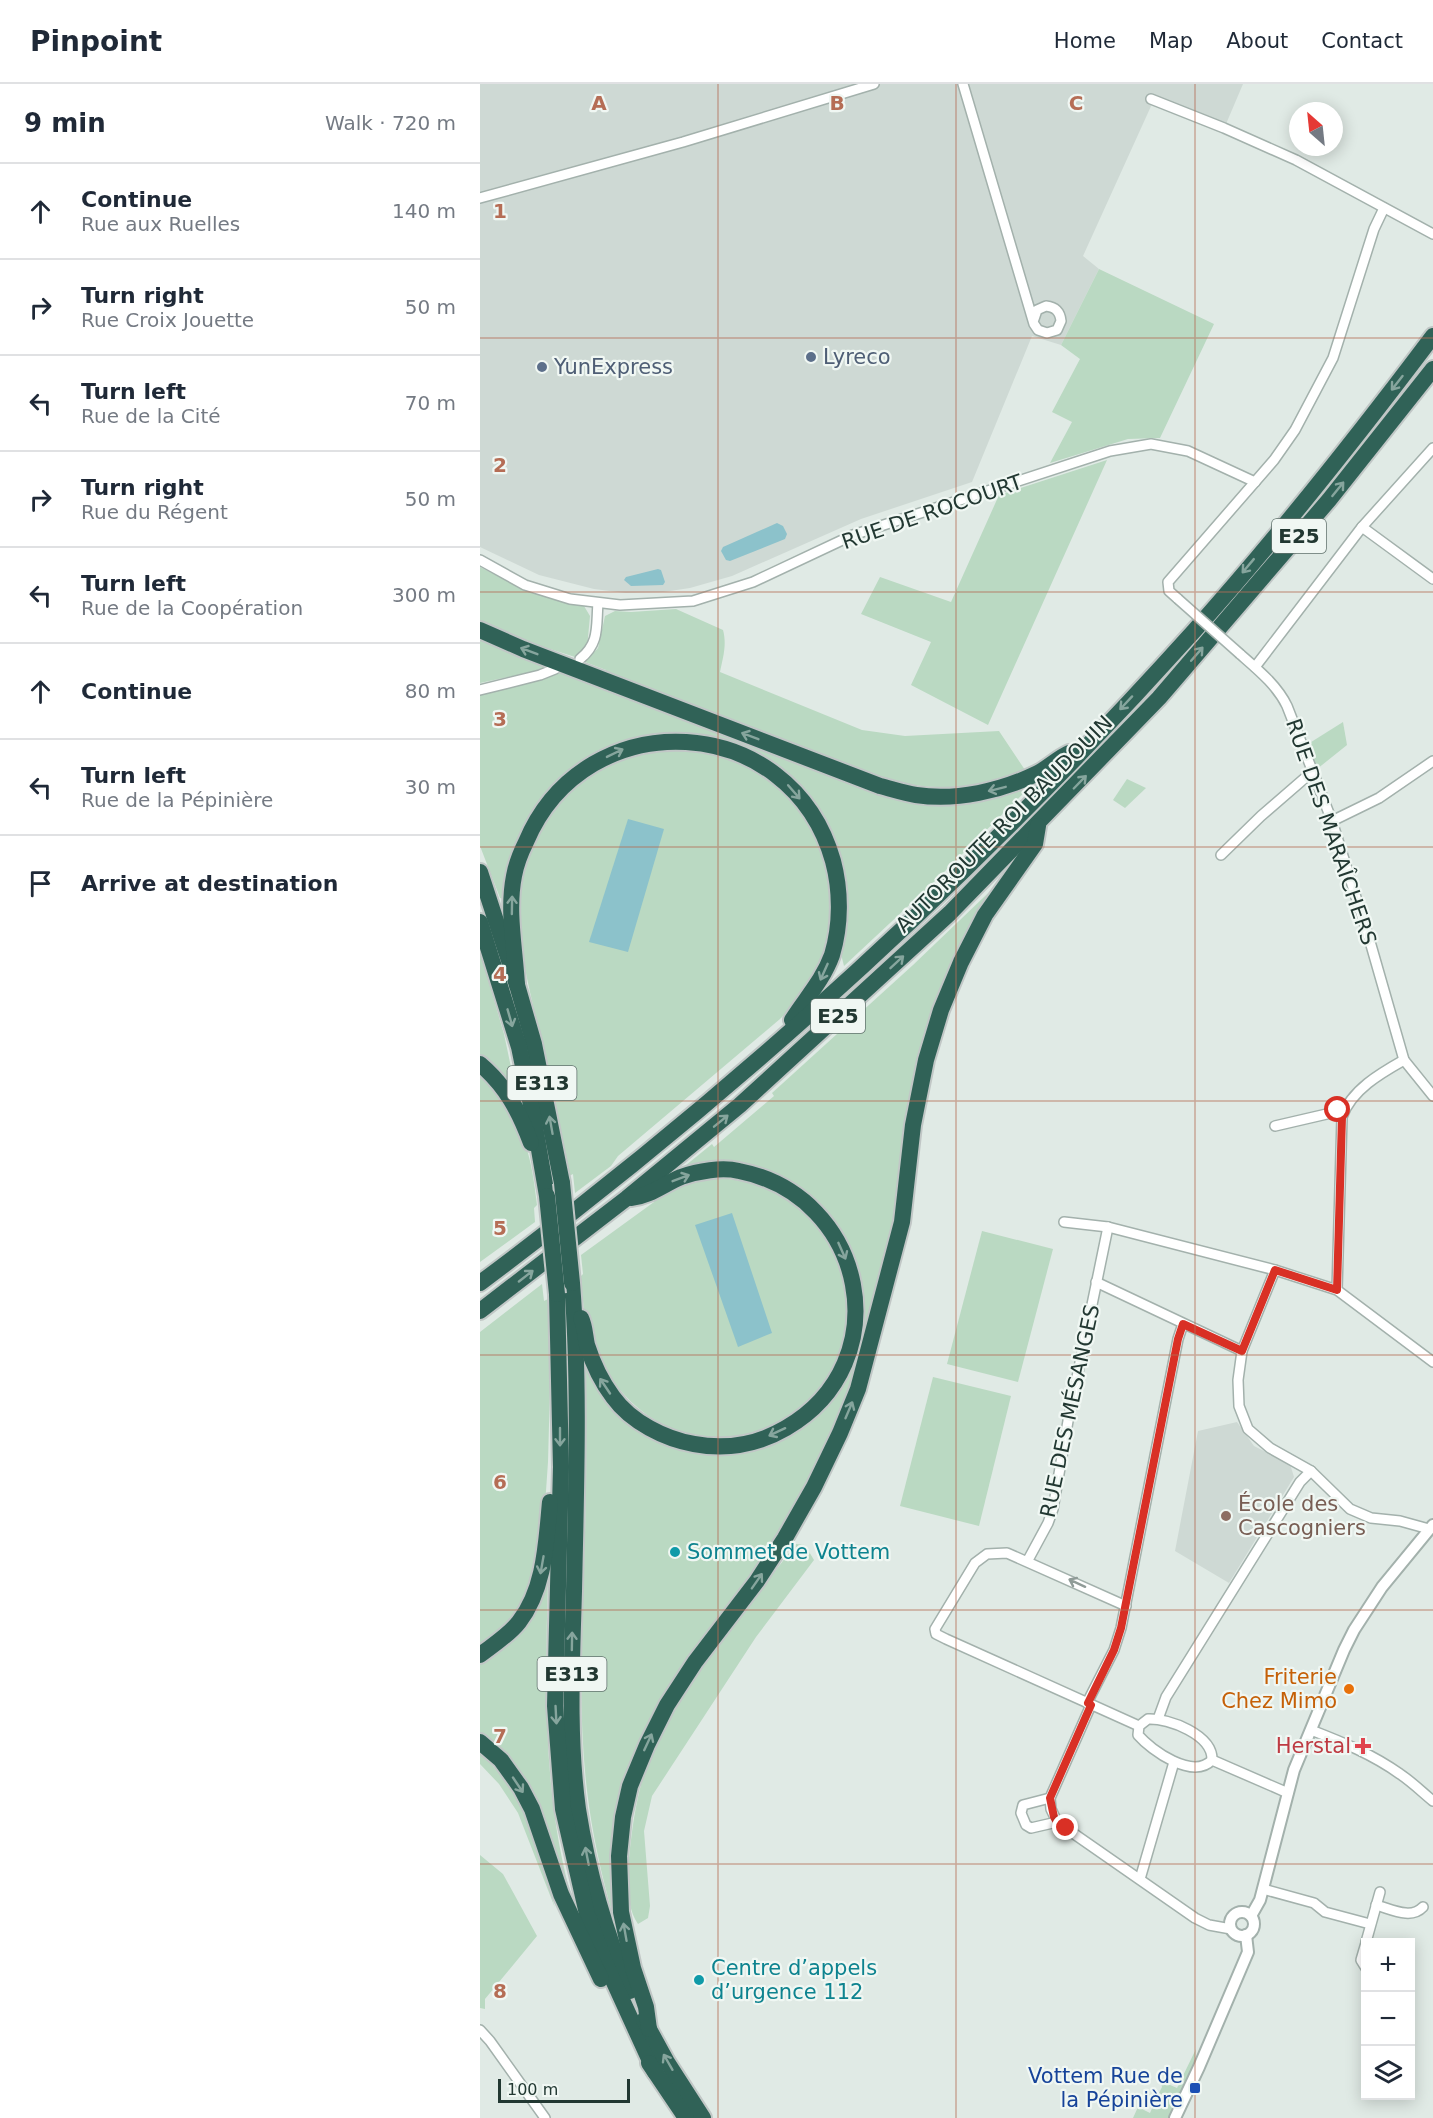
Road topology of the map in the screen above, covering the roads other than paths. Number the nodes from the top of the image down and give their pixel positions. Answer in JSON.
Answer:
{"nodes":[{"id":1,"x":874,"y":84,"type":"edge"},
{"id":2,"x":963,"y":84,"type":"edge"},
{"id":3,"x":1151,"y":99,"type":"dead end"},
{"id":4,"x":480,"y":198,"type":"edge"},
{"id":5,"x":1383,"y":208,"type":"junction"},
{"id":6,"x":1433,"y":234,"type":"edge"},
{"id":7,"x":1034,"y":319,"type":"dead end"},
{"id":8,"x":1433,"y":336,"type":"edge"},
{"id":9,"x":1433,"y":369,"type":"edge"},
{"id":10,"x":1433,"y":448,"type":"edge"},
{"id":11,"x":1255,"y":482,"type":"junction"},
{"id":12,"x":1362,"y":527,"type":"junction"},
{"id":13,"x":480,"y":560,"type":"edge"},
{"id":14,"x":1433,"y":579,"type":"edge"},
{"id":15,"x":598,"y":603,"type":"junction"},
{"id":16,"x":480,"y":630,"type":"edge"},
{"id":17,"x":580,"y":658,"type":"dead end"},
{"id":18,"x":1255,"y":667,"type":"junction"},
{"id":19,"x":555,"y":669,"type":"dead end"},
{"id":20,"x":480,"y":690,"type":"edge"},
{"id":21,"x":1086,"y":745,"type":"junction"},
{"id":22,"x":1433,"y":761,"type":"edge"},
{"id":23,"x":1313,"y":771,"type":"junction"},
{"id":24,"x":1332,"y":821,"type":"junction"},
{"id":25,"x":1039,"y":824,"type":"junction"},
{"id":26,"x":1221,"y":855,"type":"dead end"},
{"id":27,"x":480,"y":872,"type":"edge"},
{"id":28,"x":480,"y":922,"type":"edge"},
{"id":29,"x":517,"y":985,"type":"junction"},
{"id":30,"x":778,"y":1042,"type":"junction"},
{"id":31,"x":1404,"y":1060,"type":"junction"},
{"id":32,"x":480,"y":1064,"type":"edge"},
{"id":33,"x":1433,"y":1096,"type":"edge"},
{"id":34,"x":1344,"y":1110,"type":"junction"},
{"id":35,"x":1275,"y":1126,"type":"dead end"},
{"id":36,"x":543,"y":1174,"type":"junction"},
{"id":37,"x":627,"y":1198,"type":"junction"},
{"id":38,"x":1064,"y":1222,"type":"dead end"},
{"id":39,"x":1108,"y":1227,"type":"junction"},
{"id":40,"x":1275,"y":1270,"type":"junction"},
{"id":41,"x":482,"y":1281,"type":"edge"},
{"id":42,"x":1096,"y":1282,"type":"junction"},
{"id":43,"x":1337,"y":1290,"type":"junction"},
{"id":44,"x":574,"y":1307,"type":"junction"},
{"id":45,"x":480,"y":1311,"type":"edge"},
{"id":46,"x":1183,"y":1324,"type":"junction"},
{"id":47,"x":1242,"y":1351,"type":"junction"},
{"id":48,"x":1433,"y":1362,"type":"edge"},
{"id":49,"x":561,"y":1467,"type":"junction"},
{"id":50,"x":1311,"y":1471,"type":"junction"},
{"id":51,"x":1431,"y":1527,"type":"edge"},
{"id":52,"x":1028,"y":1560,"type":"junction"},
{"id":53,"x":1126,"y":1606,"type":"junction"},
{"id":54,"x":480,"y":1655,"type":"edge"},
{"id":55,"x":1089,"y":1704,"type":"junction"},
{"id":56,"x":1158,"y":1719,"type":"junction"},
{"id":57,"x":1139,"y":1726,"type":"junction"},
{"id":58,"x":1311,"y":1730,"type":"junction"},
{"id":59,"x":480,"y":1742,"type":"edge"},
{"id":60,"x":1212,"y":1760,"type":"junction"},
{"id":61,"x":1174,"y":1762,"type":"junction"},
{"id":62,"x":1288,"y":1793,"type":"junction"},
{"id":63,"x":1050,"y":1798,"type":"junction"},
{"id":64,"x":1433,"y":1801,"type":"edge"},
{"id":65,"x":1057,"y":1822,"type":"junction"},
{"id":66,"x":1140,"y":1879,"type":"junction"},
{"id":67,"x":1263,"y":1889,"type":"junction"},
{"id":68,"x":1380,"y":1892,"type":"dead end"},
{"id":69,"x":1376,"y":1905,"type":"junction"},
{"id":70,"x":1423,"y":1907,"type":"dead end"},
{"id":71,"x":1251,"y":1916,"type":"junction"},
{"id":72,"x":1370,"y":1924,"type":"junction"},
{"id":73,"x":1231,"y":1929,"type":"junction"},
{"id":74,"x":1246,"y":1935,"type":"junction"},
{"id":75,"x":1367,"y":1938,"type":"edge"},
{"id":76,"x":649,"y":2029,"type":"junction"},
{"id":77,"x":480,"y":2030,"type":"edge"},
{"id":78,"x":655,"y":2072,"type":"junction"},
{"id":79,"x":545,"y":2118,"type":"edge"},
{"id":80,"x":686,"y":2118,"type":"edge"},
{"id":81,"x":703,"y":2118,"type":"edge"},
{"id":82,"x":1175,"y":2118,"type":"edge"}],
"edges":[{"from":1,"to":4,"type":"street"},
{"from":2,"to":7,"type":"street"},
{"from":3,"to":5,"type":"street"},
{"from":5,"to":6,"type":"street"},
{"from":5,"to":11,"type":"street"},
{"from":8,"to":21,"type":"highway","name":"AUTOROUTE ROI BAUDOUIN","number":"E25","one_way":true},
{"from":25,"to":9,"type":"highway","name":"AUTOROUTE ROI BAUDOUIN","number":"E25","one_way":true},
{"from":10,"to":12,"type":"street"},
{"from":11,"to":15,"type":"street","name":"RUE DE ROCOURT"},
{"from":11,"to":18,"type":"street","name":"RUE DES MARAÎCHERS","bridge":true},
{"from":12,"to":14,"type":"street"},
{"from":12,"to":18,"type":"street"},
{"from":13,"to":15,"type":"street","name":"RUE DE ROCOURT"},
{"from":15,"to":17,"type":"street"},
{"from":21,"to":16,"type":"highway","one_way":true},
{"from":18,"to":23,"type":"street","name":"RUE DES MARAÎCHERS"},
{"from":19,"to":20,"type":"street"},
{"from":21,"to":30,"type":"highway","number":"E25"},
{"from":22,"to":24,"type":"street"},
{"from":23,"to":24,"type":"street","name":"RUE DES MARAÎCHERS"},
{"from":23,"to":26,"type":"street"},
{"from":24,"to":31,"type":"street","name":"RUE DES MARAÎCHERS"},
{"from":37,"to":25,"type":"highway","name":"AUTOROUTE ROI BAUDOUIN","number":"E25","one_way":true},
{"from":76,"to":25,"type":"highway","one_way":true},
{"from":27,"to":29,"type":"highway","number":"E313"},
{"from":28,"to":36,"type":"highway","number":"E313","one_way":true},
{"from":29,"to":30,"type":"highway","one_way":true},
{"from":44,"to":29,"type":"highway","number":"E313","one_way":true,"bridge":true},
{"from":30,"to":41,"type":"highway","number":"E25"},
{"from":31,"to":33,"type":"street","name":"RUE DES MARAÎCHERS"},
{"from":31,"to":34,"type":"street"},
{"from":32,"to":36,"type":"highway"},
{"from":34,"to":35,"type":"street"},
{"from":34,"to":43,"type":"street"},
{"from":36,"to":49,"type":"highway","number":"E313","one_way":true,"bridge":true},
{"from":37,"to":44,"type":"highway","one_way":true},
{"from":45,"to":37,"type":"highway","name":"AUTOROUTE ROI BAUDOUIN","number":"E25","one_way":true},
{"from":38,"to":39,"type":"street"},
{"from":39,"to":40,"type":"street"},
{"from":39,"to":42,"type":"street","name":"RUE DES MÉSANGES"},
{"from":40,"to":43,"type":"street"},
{"from":40,"to":47,"type":"street"},
{"from":42,"to":46,"type":"street"},
{"from":42,"to":52,"type":"street","name":"RUE DES MÉSANGES"},
{"from":43,"to":48,"type":"street"},
{"from":76,"to":44,"type":"highway","number":"E313","one_way":true},
{"from":46,"to":47,"type":"street"},
{"from":46,"to":53,"type":"street"},
{"from":47,"to":50,"type":"street"},
{"from":49,"to":54,"type":"highway","one_way":true},
{"from":49,"to":78,"type":"highway","number":"E313","one_way":true},
{"from":50,"to":51,"type":"street"},
{"from":50,"to":56,"type":"street"},
{"from":51,"to":58,"type":"street"},
{"from":53,"to":52,"type":"street","one_way":true},
{"from":52,"to":55,"type":"street"},
{"from":53,"to":55,"type":"street"},
{"from":55,"to":57,"type":"street"},
{"from":55,"to":63,"type":"street"},
{"from":56,"to":57,"type":"street"},
{"from":56,"to":60,"type":"street"},
{"from":57,"to":61,"type":"street"},
{"from":58,"to":62,"type":"street"},
{"from":58,"to":64,"type":"street"},
{"from":59,"to":78,"type":"highway","one_way":true},
{"from":60,"to":61,"type":"street"},
{"from":60,"to":62,"type":"street"},
{"from":61,"to":66,"type":"street"},
{"from":62,"to":67,"type":"street"},
{"from":63,"to":65,"type":"street"},
{"from":63,"to":65,"type":"street"},
{"from":65,"to":66,"type":"street"},
{"from":66,"to":73,"type":"street"},
{"from":67,"to":71,"type":"street"},
{"from":67,"to":72,"type":"street"},
{"from":68,"to":69,"type":"street"},
{"from":69,"to":70,"type":"street"},
{"from":69,"to":72,"type":"street"},
{"from":71,"to":73,"type":"street"},
{"from":71,"to":74,"type":"street"},
{"from":72,"to":75,"type":"street"},
{"from":73,"to":74,"type":"street"},
{"from":74,"to":82,"type":"street"},
{"from":81,"to":76,"type":"highway","number":"E313","one_way":true},
{"from":77,"to":79,"type":"street"},
{"from":78,"to":80,"type":"highway","number":"E313"}]}
